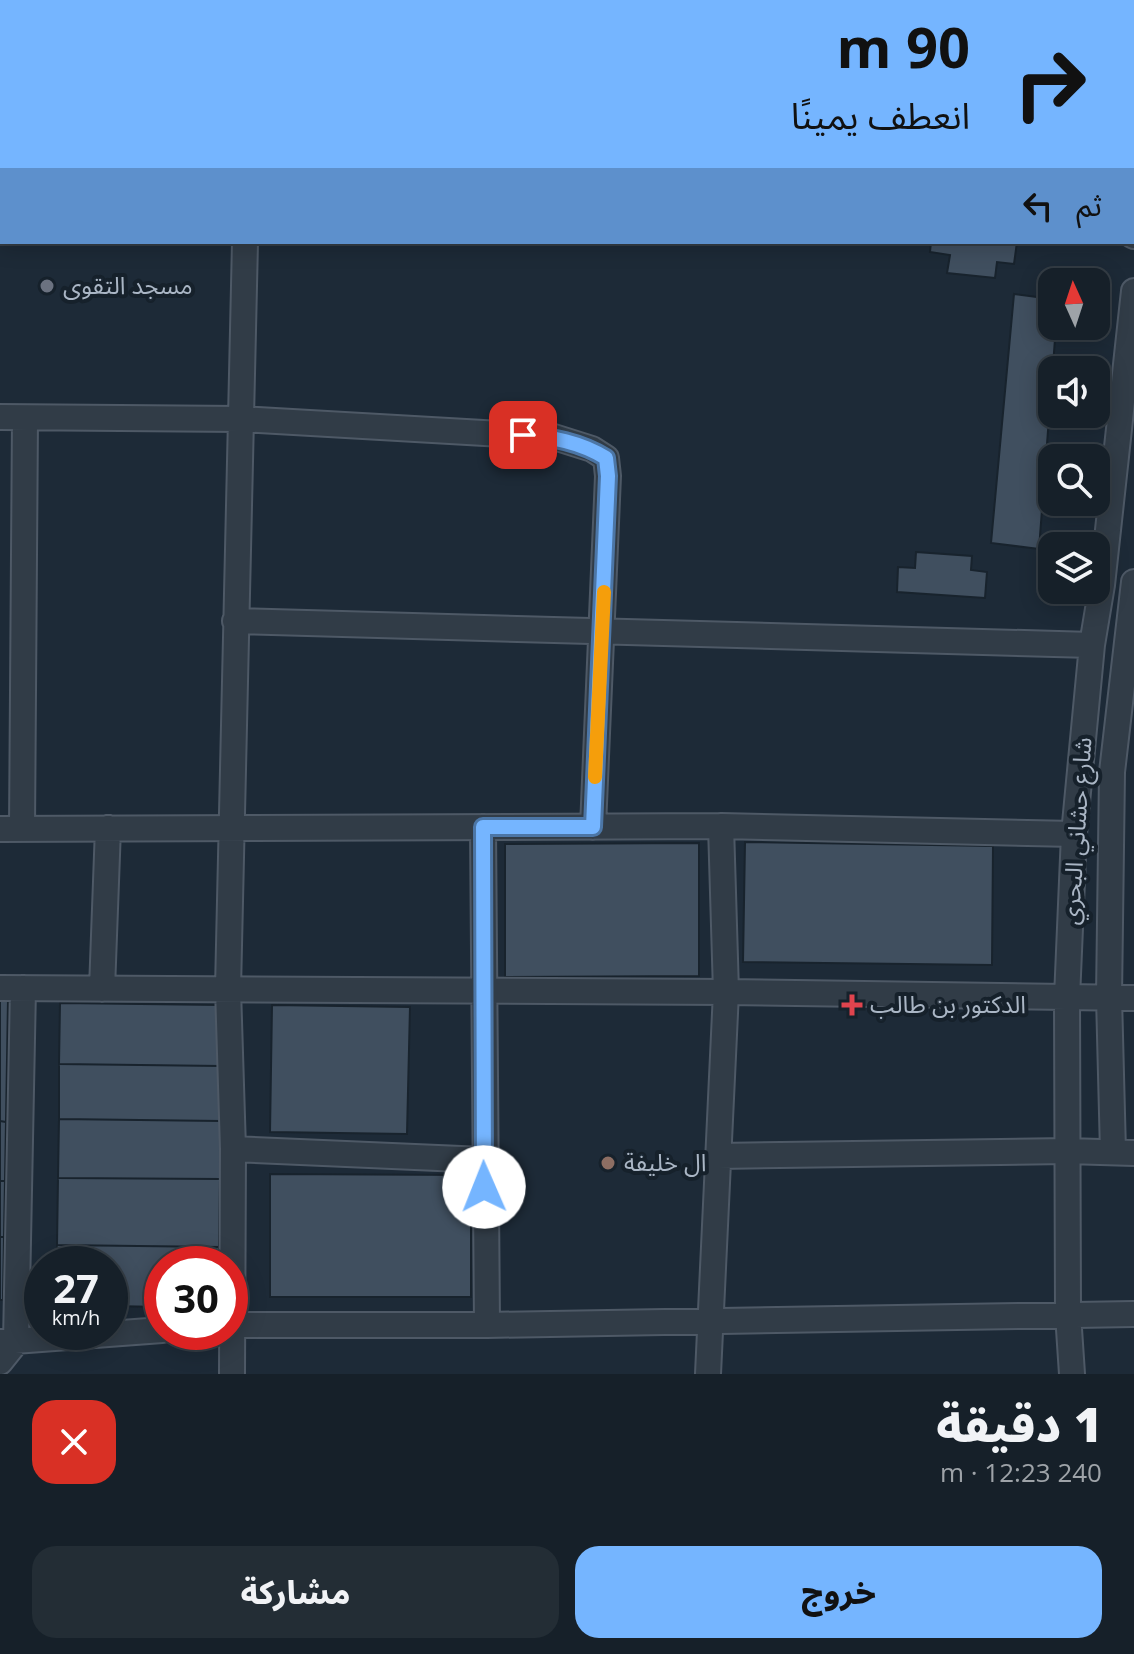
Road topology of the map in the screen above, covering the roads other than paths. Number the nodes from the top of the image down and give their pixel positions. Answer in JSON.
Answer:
{"nodes":[{"id":1,"x":245,"y":244,"type":"edge"},
{"id":2,"x":1134,"y":291,"type":"edge"},
{"id":3,"x":0,"y":417,"type":"edge"},
{"id":4,"x":25,"y":418,"type":"junction"},
{"id":5,"x":240,"y":419,"type":"junction"},
{"id":6,"x":1108,"y":532,"type":"edge"},
{"id":7,"x":1134,"y":582,"type":"edge"},
{"id":8,"x":1110,"y":586,"type":"edge"},
{"id":9,"x":1134,"y":590,"type":"edge"},
{"id":10,"x":1099,"y":604,"type":"edge"},
{"id":11,"x":12,"y":618,"type":"edge"},
{"id":12,"x":235,"y":621,"type":"junction"},
{"id":13,"x":603,"y":630,"type":"junction"},
{"id":14,"x":1092,"y":645,"type":"junction"},
{"id":15,"x":1079,"y":770,"type":"junction"},
{"id":16,"x":1123,"y":771,"type":"edge"},
{"id":17,"x":721,"y":826,"type":"junction"},
{"id":18,"x":483,"y":827,"type":"junction"},
{"id":19,"x":593,"y":827,"type":"junction"},
{"id":20,"x":108,"y":828,"type":"junction"},
{"id":21,"x":230,"y":828,"type":"junction"},
{"id":22,"x":11,"y":829,"type":"edge"},
{"id":23,"x":1074,"y":834,"type":"junction"},
{"id":24,"x":12,"y":988,"type":"edge"},
{"id":25,"x":102,"y":989,"type":"junction"},
{"id":26,"x":228,"y":989,"type":"junction"},
{"id":27,"x":483,"y":992,"type":"junction"},
{"id":28,"x":726,"y":992,"type":"junction"},
{"id":29,"x":1109,"y":997,"type":"junction"},
{"id":30,"x":1067,"y":998,"type":"junction"},
{"id":31,"x":1134,"y":998,"type":"edge"},
{"id":32,"x":233,"y":1149,"type":"junction"},
{"id":33,"x":1067,"y":1151,"type":"junction"},
{"id":34,"x":1124,"y":1152,"type":"edge"},
{"id":35,"x":718,"y":1156,"type":"junction"},
{"id":36,"x":484,"y":1160,"type":"junction"},
{"id":37,"x":231,"y":1246,"type":"edge"},
{"id":38,"x":1068,"y":1314,"type":"junction"},
{"id":39,"x":1134,"y":1314,"type":"edge"},
{"id":40,"x":710,"y":1321,"type":"junction"},
{"id":41,"x":248,"y":1325,"type":"edge"},
{"id":42,"x":487,"y":1325,"type":"junction"},
{"id":43,"x":144,"y":1331,"type":"edge"},
{"id":44,"x":8,"y":1342,"type":"edge"},
{"id":45,"x":231,"y":1350,"type":"edge"},
{"id":46,"x":0,"y":1362,"type":"edge"},
{"id":47,"x":232,"y":1374,"type":"edge"},
{"id":48,"x":708,"y":1374,"type":"edge"},
{"id":49,"x":1072,"y":1374,"type":"edge"}],
"edges":[{"from":1,"to":5,"type":"street"},
{"from":2,"to":6,"type":"street","name":"شارع حشاني البحري"},
{"from":3,"to":4,"type":"street"},
{"from":4,"to":5,"type":"street"},
{"from":4,"to":11,"type":"street"},
{"from":5,"to":12,"type":"street"},
{"from":5,"to":13,"type":"street"},
{"from":7,"to":9,"type":"street"},
{"from":8,"to":9,"type":"street"},
{"from":9,"to":16,"type":"street"},
{"from":10,"to":14,"type":"street","name":"شارع حشاني البحري"},
{"from":11,"to":22,"type":"street"},
{"from":12,"to":13,"type":"street"},
{"from":12,"to":21,"type":"street"},
{"from":13,"to":14,"type":"street"},
{"from":13,"to":19,"type":"street"},
{"from":14,"to":15,"type":"street","name":"شارع حشاني البحري"},
{"from":15,"to":16,"type":"street"},
{"from":15,"to":23,"type":"street","name":"شارع حشاني البحري"},
{"from":16,"to":29,"type":"street"},
{"from":17,"to":19,"type":"street"},
{"from":17,"to":23,"type":"street"},
{"from":17,"to":28,"type":"street"},
{"from":18,"to":19,"type":"street"},
{"from":18,"to":21,"type":"street"},
{"from":18,"to":27,"type":"street"},
{"from":20,"to":21,"type":"street"},
{"from":20,"to":22,"type":"street"},
{"from":20,"to":25,"type":"street"},
{"from":21,"to":26,"type":"street"},
{"from":23,"to":30,"type":"street","name":"شارع حشاني البحري"},
{"from":24,"to":25,"type":"street"},
{"from":24,"to":44,"type":"street"},
{"from":25,"to":26,"type":"street"},
{"from":26,"to":27,"type":"street"},
{"from":26,"to":32,"type":"street"},
{"from":27,"to":28,"type":"street"},
{"from":27,"to":36,"type":"street"},
{"from":28,"to":30,"type":"street"},
{"from":28,"to":35,"type":"street"},
{"from":29,"to":30,"type":"street"},
{"from":29,"to":31,"type":"street"},
{"from":29,"to":34,"type":"street"},
{"from":30,"to":33,"type":"street","name":"شارع حشاني البحري"},
{"from":32,"to":36,"type":"street"},
{"from":32,"to":37,"type":"street"},
{"from":33,"to":34,"type":"street"},
{"from":33,"to":35,"type":"street"},
{"from":33,"to":38,"type":"street","name":"شارع حشاني البحري"},
{"from":35,"to":40,"type":"street"},
{"from":36,"to":42,"type":"street"},
{"from":38,"to":39,"type":"street"},
{"from":38,"to":40,"type":"street"},
{"from":38,"to":49,"type":"street","name":"شارع حشاني البحري"},
{"from":40,"to":42,"type":"street"},
{"from":40,"to":48,"type":"street"},
{"from":41,"to":42,"type":"street"},
{"from":43,"to":44,"type":"street"},
{"from":44,"to":46,"type":"street"},
{"from":45,"to":47,"type":"street"}]}
